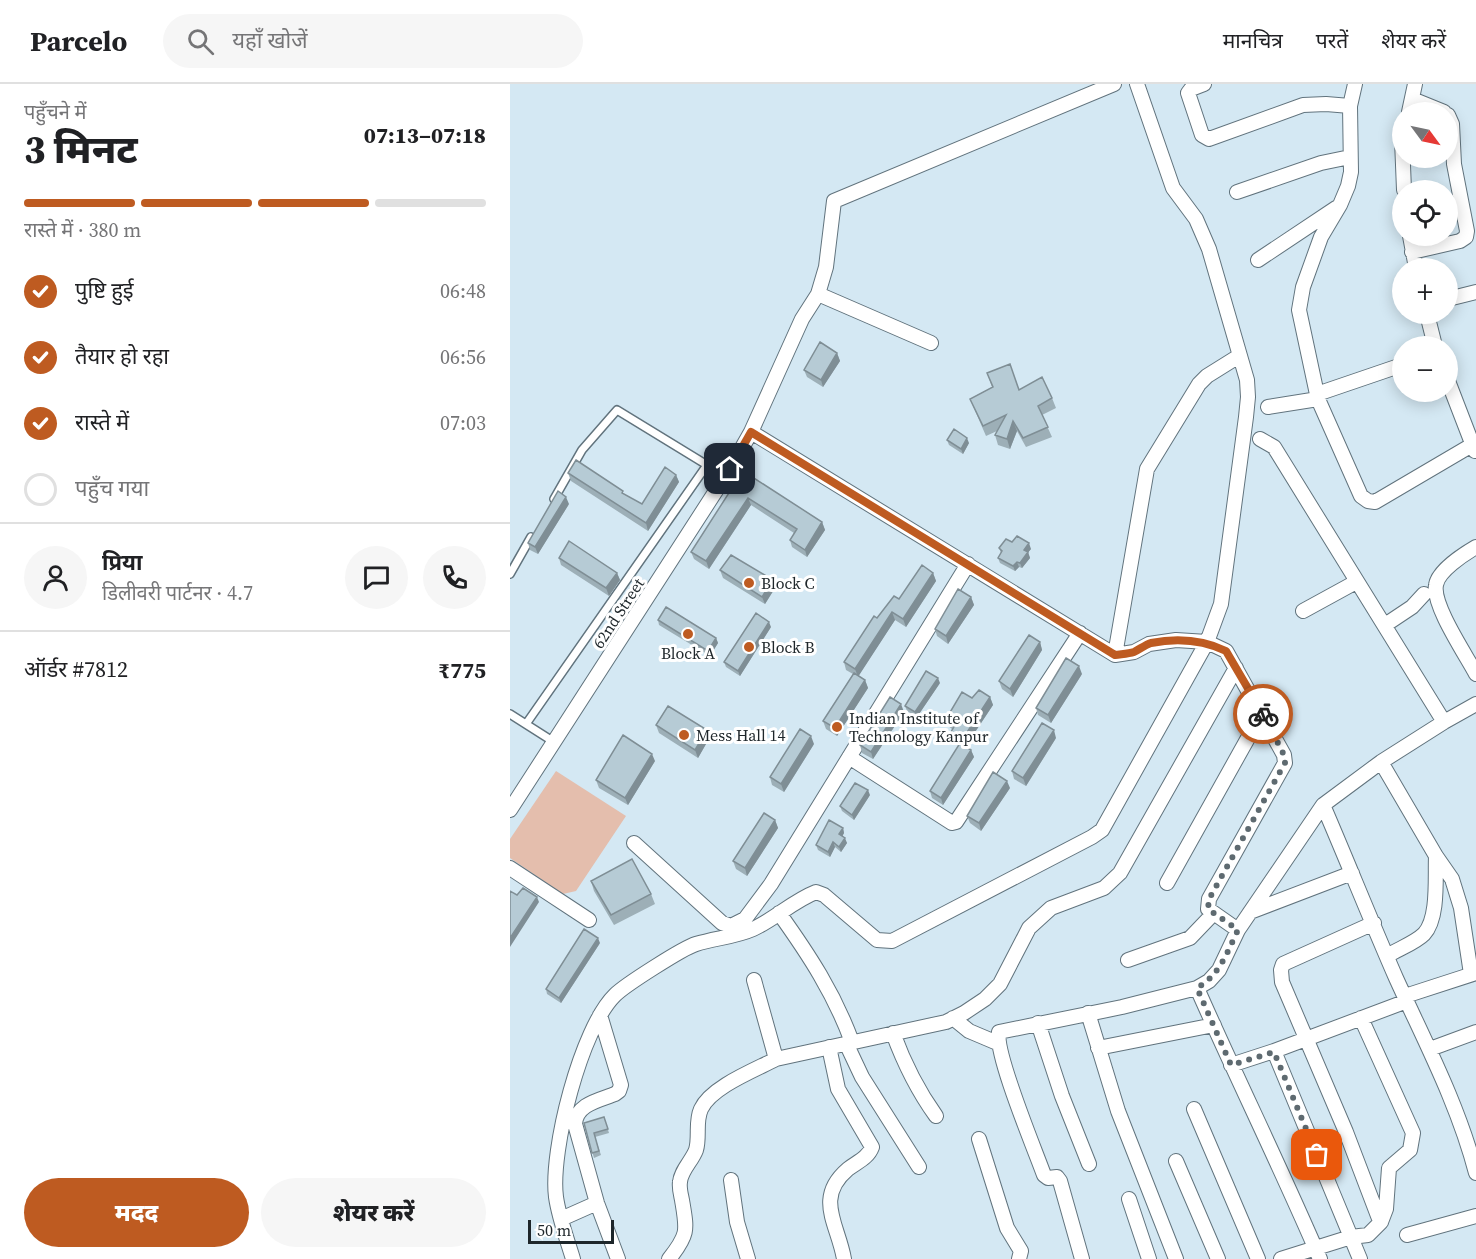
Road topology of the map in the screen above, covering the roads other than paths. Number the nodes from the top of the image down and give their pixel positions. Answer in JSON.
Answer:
{"nodes":[{"id":1,"x":1114,"y":84,"type":"edge"},
{"id":2,"x":1137,"y":84,"type":"edge"},
{"id":3,"x":1204,"y":84,"type":"edge"},
{"id":4,"x":1355,"y":84,"type":"edge"},
{"id":5,"x":1415,"y":84,"type":"edge"},
{"id":6,"x":1411,"y":102,"type":"edge"},
{"id":7,"x":1350,"y":106,"type":"junction"},
{"id":8,"x":1350,"y":157,"type":"junction"},
{"id":9,"x":1455,"y":168,"type":"edge"},
{"id":10,"x":1237,"y":192,"type":"dead end"},
{"id":11,"x":1340,"y":205,"type":"junction"},
{"id":12,"x":1412,"y":246,"type":"edge"},
{"id":13,"x":1413,"y":252,"type":"junction"},
{"id":14,"x":1414,"y":258,"type":"edge"},
{"id":15,"x":1258,"y":260,"type":"dead end"},
{"id":16,"x":1476,"y":292,"type":"edge"},
{"id":17,"x":818,"y":294,"type":"junction"},
{"id":18,"x":1458,"y":296,"type":"edge"},
{"id":19,"x":931,"y":343,"type":"dead end"},
{"id":20,"x":1239,"y":356,"type":"junction"},
{"id":21,"x":1392,"y":369,"type":"edge"},
{"id":22,"x":1317,"y":396,"type":"junction"},
{"id":23,"x":1458,"y":400,"type":"edge"},
{"id":24,"x":1268,"y":407,"type":"dead end"},
{"id":25,"x":1470,"y":422,"type":"edge"},
{"id":26,"x":751,"y":432,"type":"junction"},
{"id":27,"x":1260,"y":439,"type":"dead end"},
{"id":28,"x":1474,"y":449,"type":"edge"},
{"id":29,"x":550,"y":505,"type":"edge"},
{"id":30,"x":533,"y":535,"type":"edge"},
{"id":31,"x":1476,"y":547,"type":"edge"},
{"id":32,"x":968,"y":564,"type":"junction"},
{"id":33,"x":510,"y":574,"type":"edge"},
{"id":34,"x":1356,"y":582,"type":"junction"},
{"id":35,"x":1424,"y":594,"type":"dead end"},
{"id":36,"x":1303,"y":611,"type":"dead end"},
{"id":37,"x":1385,"y":625,"type":"junction"},
{"id":38,"x":1080,"y":633,"type":"junction"},
{"id":39,"x":1207,"y":642,"type":"junction"},
{"id":40,"x":1115,"y":655,"type":"junction"},
{"id":41,"x":1236,"y":668,"type":"junction"},
{"id":42,"x":1476,"y":674,"type":"edge"},
{"id":43,"x":1476,"y":704,"type":"edge"},
{"id":44,"x":1262,"y":713,"type":"junction"},
{"id":45,"x":510,"y":714,"type":"edge"},
{"id":46,"x":1444,"y":722,"type":"junction"},
{"id":47,"x":526,"y":724,"type":"junction"},
{"id":48,"x":554,"y":742,"type":"junction"},
{"id":49,"x":849,"y":757,"type":"junction"},
{"id":50,"x":1381,"y":762,"type":"junction"},
{"id":51,"x":1323,"y":805,"type":"junction"},
{"id":52,"x":510,"y":810,"type":"edge"},
{"id":53,"x":634,"y":843,"type":"dead end"},
{"id":54,"x":1436,"y":856,"type":"junction"},
{"id":55,"x":510,"y":868,"type":"edge"},
{"id":56,"x":1352,"y":873,"type":"junction"},
{"id":57,"x":1167,"y":883,"type":"dead end"},
{"id":58,"x":1250,"y":912,"type":"junction"},
{"id":59,"x":779,"y":913,"type":"junction"},
{"id":60,"x":1213,"y":914,"type":"junction"},
{"id":61,"x":589,"y":920,"type":"dead end"},
{"id":62,"x":1374,"y":923,"type":"junction"},
{"id":63,"x":1238,"y":930,"type":"junction"},
{"id":64,"x":1387,"y":956,"type":"junction"},
{"id":65,"x":1128,"y":960,"type":"dead end"},
{"id":66,"x":1474,"y":973,"type":"edge"},
{"id":67,"x":754,"y":980,"type":"dead end"},
{"id":68,"x":1197,"y":988,"type":"junction"},
{"id":69,"x":1406,"y":998,"type":"junction"},
{"id":70,"x":1088,"y":1013,"type":"junction"},
{"id":71,"x":600,"y":1015,"type":"junction"},
{"id":72,"x":953,"y":1018,"type":"junction"},
{"id":73,"x":1361,"y":1018,"type":"junction"},
{"id":74,"x":1038,"y":1023,"type":"junction"},
{"id":75,"x":1214,"y":1025,"type":"junction"},
{"id":76,"x":1476,"y":1032,"type":"edge"},
{"id":77,"x":893,"y":1033,"type":"junction"},
{"id":78,"x":1306,"y":1038,"type":"junction"},
{"id":79,"x":998,"y":1041,"type":"junction"},
{"id":80,"x":849,"y":1043,"type":"junction"},
{"id":81,"x":829,"y":1047,"type":"junction"},
{"id":82,"x":1098,"y":1048,"type":"junction"},
{"id":83,"x":1430,"y":1049,"type":"junction"},
{"id":84,"x":1274,"y":1052,"type":"junction"},
{"id":85,"x":776,"y":1059,"type":"junction"},
{"id":86,"x":1231,"y":1065,"type":"junction"},
{"id":87,"x":1194,"y":1109,"type":"dead end"},
{"id":88,"x":936,"y":1116,"type":"dead end"},
{"id":89,"x":979,"y":1139,"type":"dead end"},
{"id":90,"x":1176,"y":1161,"type":"dead end"},
{"id":91,"x":1089,"y":1164,"type":"dead end"},
{"id":92,"x":919,"y":1167,"type":"dead end"},
{"id":93,"x":1476,"y":1173,"type":"edge"},
{"id":94,"x":731,"y":1180,"type":"dead end"},
{"id":95,"x":1129,"y":1199,"type":"dead end"},
{"id":96,"x":597,"y":1203,"type":"junction"},
{"id":97,"x":1476,"y":1216,"type":"edge"},
{"id":98,"x":561,"y":1220,"type":"junction"},
{"id":99,"x":1381,"y":1222,"type":"junction"},
{"id":100,"x":1407,"y":1235,"type":"dead end"},
{"id":101,"x":1351,"y":1237,"type":"junction"},
{"id":102,"x":1318,"y":1253,"type":"edge"},
{"id":103,"x":573,"y":1259,"type":"edge"},
{"id":104,"x":618,"y":1259,"type":"edge"},
{"id":105,"x":669,"y":1259,"type":"edge"},
{"id":106,"x":748,"y":1259,"type":"edge"},
{"id":107,"x":844,"y":1259,"type":"edge"},
{"id":108,"x":1019,"y":1259,"type":"edge"},
{"id":109,"x":1082,"y":1259,"type":"edge"},
{"id":110,"x":1149,"y":1259,"type":"edge"},
{"id":111,"x":1176,"y":1259,"type":"edge"},
{"id":112,"x":1218,"y":1259,"type":"edge"},
{"id":113,"x":1258,"y":1259,"type":"edge"},
{"id":114,"x":1281,"y":1259,"type":"edge"},
{"id":115,"x":1360,"y":1259,"type":"edge"}],
"edges":[{"from":1,"to":17,"type":"street","name":"62nd Street"},
{"from":2,"to":20,"type":"street"},
{"from":3,"to":7,"type":"street"},
{"from":4,"to":7,"type":"street"},
{"from":5,"to":6,"type":"street"},
{"from":7,"to":8,"type":"street"},
{"from":8,"to":10,"type":"street"},
{"from":8,"to":11,"type":"street"},
{"from":9,"to":13,"type":"street"},
{"from":11,"to":15,"type":"street"},
{"from":11,"to":22,"type":"street"},
{"from":12,"to":13,"type":"street"},
{"from":13,"to":14,"type":"street"},
{"from":16,"to":18,"type":"street"},
{"from":17,"to":19,"type":"street"},
{"from":17,"to":26,"type":"street","name":"62nd Street"},
{"from":20,"to":39,"type":"street"},
{"from":20,"to":40,"type":"street"},
{"from":21,"to":22,"type":"street"},
{"from":22,"to":24,"type":"street"},
{"from":22,"to":28,"type":"street"},
{"from":23,"to":25,"type":"street"},
{"from":25,"to":28,"type":"street"},
{"from":26,"to":32,"type":"street"},
{"from":26,"to":48,"type":"street","name":"62nd Street"},
{"from":27,"to":34,"type":"street"},
{"from":29,"to":47,"type":"lane"},
{"from":30,"to":33,"type":"lane"},
{"from":31,"to":42,"type":"street"},
{"from":32,"to":38,"type":"street"},
{"from":32,"to":49,"type":"street"},
{"from":34,"to":36,"type":"street"},
{"from":34,"to":37,"type":"street"},
{"from":35,"to":37,"type":"street"},
{"from":37,"to":46,"type":"street"},
{"from":38,"to":40,"type":"street"},
{"from":38,"to":49,"type":"street"},
{"from":39,"to":40,"type":"street"},
{"from":39,"to":41,"type":"street"},
{"from":39,"to":59,"type":"street"},
{"from":41,"to":44,"type":"street"},
{"from":41,"to":72,"type":"street"},
{"from":43,"to":46,"type":"street"},
{"from":44,"to":57,"type":"street"},
{"from":44,"to":60,"type":"street"},
{"from":45,"to":47,"type":"lane"},
{"from":46,"to":50,"type":"street"},
{"from":47,"to":48,"type":"lane"},
{"from":48,"to":52,"type":"street","name":"62nd Street"},
{"from":49,"to":53,"type":"street"},
{"from":50,"to":51,"type":"street"},
{"from":50,"to":54,"type":"street"},
{"from":51,"to":56,"type":"street"},
{"from":51,"to":58,"type":"street"},
{"from":54,"to":64,"type":"street"},
{"from":54,"to":66,"type":"street"},
{"from":55,"to":61,"type":"street"},
{"from":56,"to":58,"type":"street"},
{"from":56,"to":62,"type":"street"},
{"from":58,"to":63,"type":"street"},
{"from":59,"to":71,"type":"street"},
{"from":59,"to":80,"type":"street"},
{"from":60,"to":63,"type":"street"},
{"from":60,"to":65,"type":"street"},
{"from":62,"to":64,"type":"street"},
{"from":62,"to":78,"type":"street"},
{"from":63,"to":68,"type":"street"},
{"from":64,"to":69,"type":"street"},
{"from":66,"to":69,"type":"street"},
{"from":67,"to":85,"type":"street"},
{"from":68,"to":70,"type":"street"},
{"from":68,"to":75,"type":"street"},
{"from":69,"to":73,"type":"street"},
{"from":69,"to":83,"type":"street"},
{"from":70,"to":74,"type":"street"},
{"from":70,"to":82,"type":"street"},
{"from":71,"to":96,"type":"street"},
{"from":71,"to":98,"type":"street"},
{"from":72,"to":77,"type":"street"},
{"from":72,"to":79,"type":"street"},
{"from":73,"to":78,"type":"street"},
{"from":73,"to":99,"type":"street"},
{"from":74,"to":79,"type":"street"},
{"from":74,"to":91,"type":"street"},
{"from":75,"to":82,"type":"street"},
{"from":75,"to":86,"type":"street"},
{"from":76,"to":83,"type":"street"},
{"from":77,"to":80,"type":"street"},
{"from":77,"to":88,"type":"street"},
{"from":78,"to":84,"type":"street"},
{"from":78,"to":99,"type":"street"},
{"from":79,"to":109,"type":"street"},
{"from":80,"to":81,"type":"street"},
{"from":80,"to":92,"type":"street"},
{"from":81,"to":85,"type":"street"},
{"from":81,"to":107,"type":"street"},
{"from":82,"to":111,"type":"street"},
{"from":83,"to":93,"type":"street"},
{"from":84,"to":86,"type":"street"},
{"from":84,"to":101,"type":"street"},
{"from":85,"to":105,"type":"street"},
{"from":86,"to":102,"type":"street"},
{"from":87,"to":113,"type":"street"},
{"from":89,"to":108,"type":"street"},
{"from":90,"to":112,"type":"street"},
{"from":94,"to":106,"type":"street"},
{"from":95,"to":110,"type":"street"},
{"from":96,"to":98,"type":"street"},
{"from":96,"to":104,"type":"street"},
{"from":97,"to":100,"type":"street"},
{"from":98,"to":103,"type":"street"},
{"from":99,"to":101,"type":"street"},
{"from":101,"to":102,"type":"street"},
{"from":101,"to":115,"type":"street"},
{"from":102,"to":114,"type":"street"}]}
